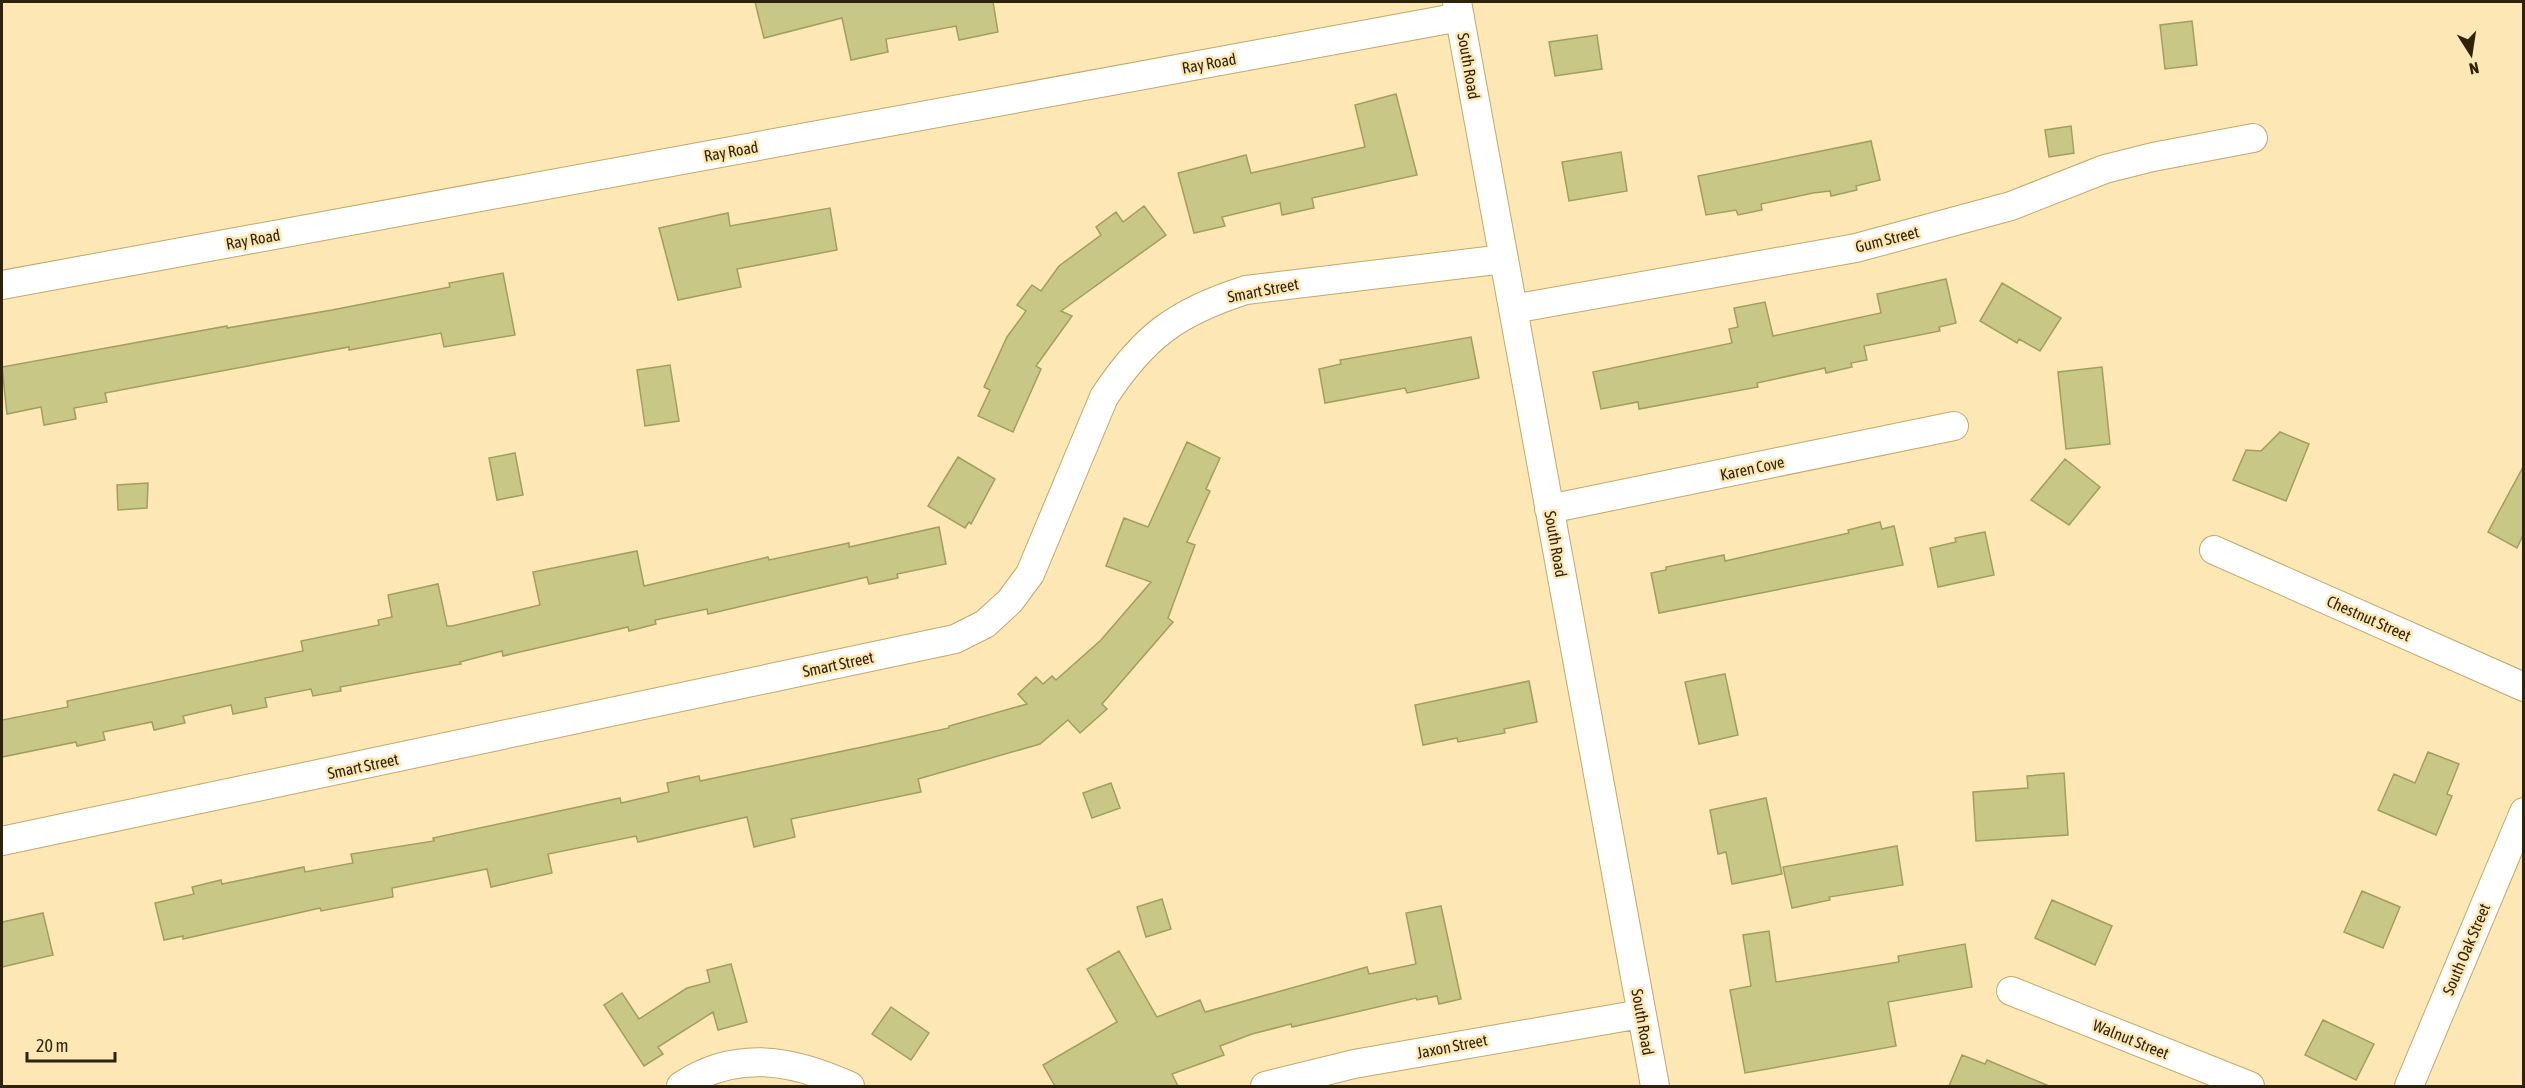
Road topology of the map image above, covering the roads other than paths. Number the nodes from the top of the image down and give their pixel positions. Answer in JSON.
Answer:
{"nodes":[{"id":1,"x":1458,"y":9,"type":"edge"},
{"id":2,"x":2253,"y":138,"type":"dead end"},
{"id":3,"x":1504,"y":258,"type":"junction"},
{"id":4,"x":2,"y":285,"type":"edge"},
{"id":5,"x":1513,"y":309,"type":"junction"},
{"id":6,"x":1954,"y":426,"type":"dead end"},
{"id":7,"x":1549,"y":509,"type":"junction"},
{"id":8,"x":2214,"y":550,"type":"dead end"},
{"id":9,"x":2523,"y":687,"type":"edge"},
{"id":10,"x":2523,"y":812,"type":"edge"},
{"id":11,"x":2,"y":841,"type":"edge"},
{"id":12,"x":2012,"y":991,"type":"dead end"},
{"id":13,"x":1641,"y":1014,"type":"junction"},
{"id":14,"x":1356,"y":1075,"type":"edge"},
{"id":15,"x":681,"y":1086,"type":"edge"},
{"id":16,"x":850,"y":1086,"type":"edge"},
{"id":17,"x":1265,"y":1086,"type":"edge"},
{"id":18,"x":1654,"y":1086,"type":"edge"},
{"id":19,"x":2250,"y":1086,"type":"edge"},
{"id":20,"x":2409,"y":1086,"type":"edge"}],
"edges":[{"from":1,"to":3,"type":"street","name":"South Road"},
{"from":1,"to":4,"type":"street","name":"Ray Road"},
{"from":2,"to":5,"type":"street","name":"Gum Street"},
{"from":3,"to":5,"type":"street","name":"South Road"},
{"from":3,"to":11,"type":"street","name":"Smart Street"},
{"from":5,"to":7,"type":"street","name":"South Road"},
{"from":6,"to":7,"type":"street","name":"Karen Cove"},
{"from":7,"to":13,"type":"street","name":"South Road"},
{"from":8,"to":9,"type":"street","name":"Chestnut Street"},
{"from":10,"to":20,"type":"street","name":"South Oak Street"},
{"from":12,"to":19,"type":"street","name":"Walnut Street"},
{"from":13,"to":14,"type":"street","name":"Jaxon Street"},
{"from":13,"to":18,"type":"street","name":"South Road"},
{"from":14,"to":17,"type":"street","name":"Jaxon Street"},
{"from":15,"to":16,"type":"street"}]}
